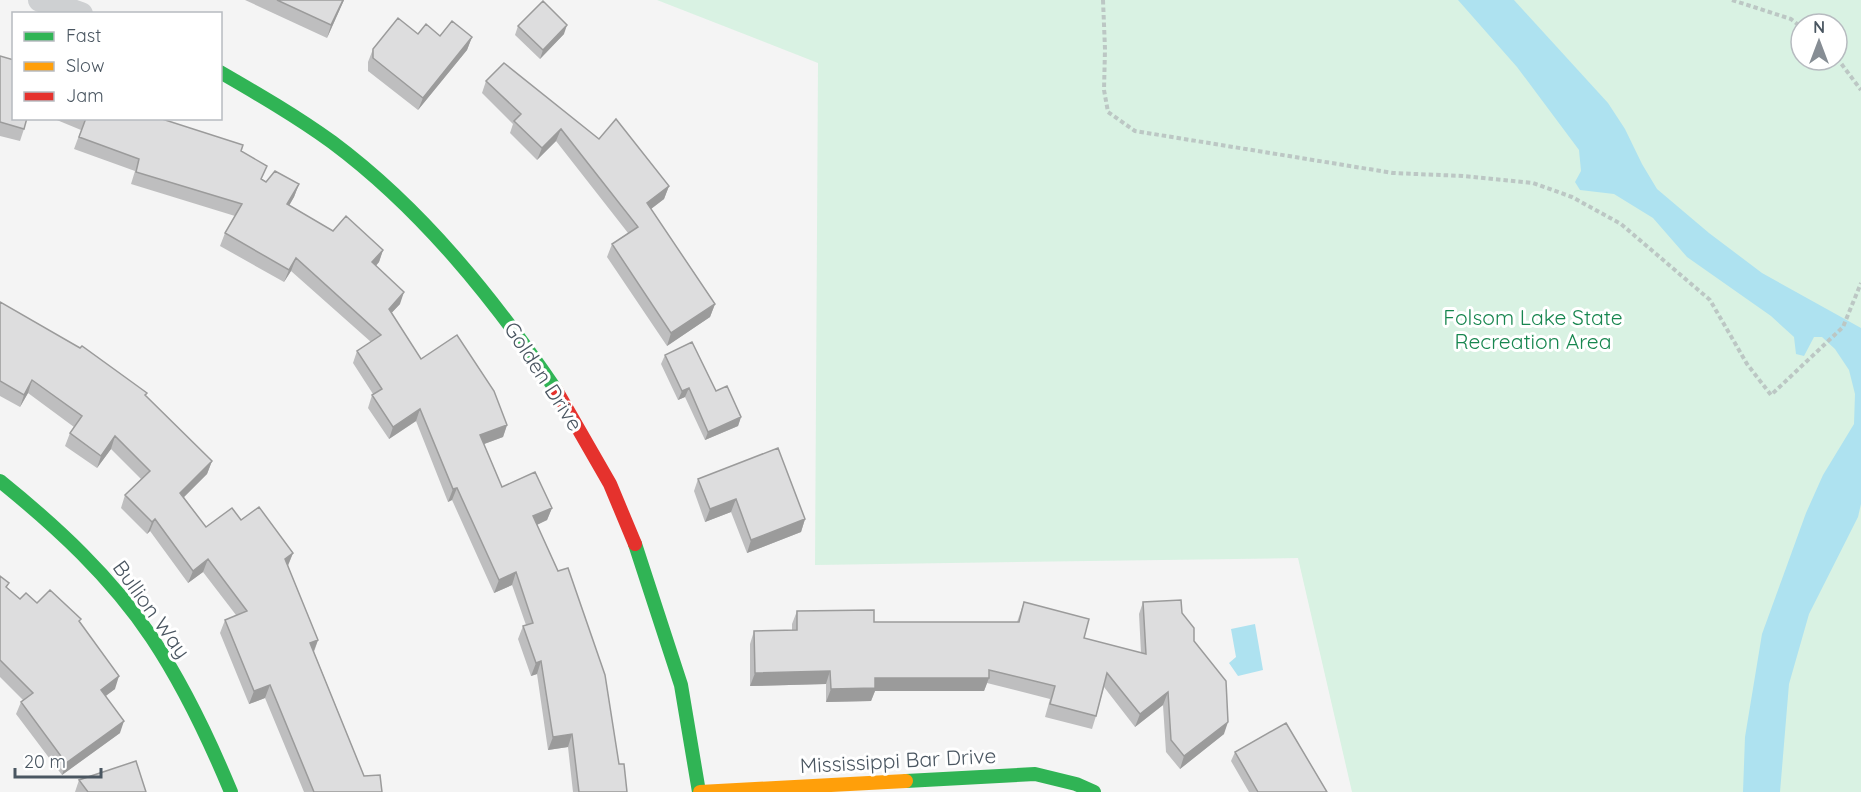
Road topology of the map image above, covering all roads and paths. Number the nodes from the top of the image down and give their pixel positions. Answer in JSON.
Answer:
{"nodes":[{"id":1,"x":40,"y":0,"type":"edge"},
{"id":2,"x":1103,"y":0,"type":"edge"},
{"id":3,"x":1732,"y":0,"type":"edge"},
{"id":4,"x":75,"y":12,"type":"edge"},
{"id":5,"x":1789,"y":18,"type":"edge"},
{"id":6,"x":1848,"y":72,"type":"edge"},
{"id":7,"x":222,"y":73,"type":"edge"},
{"id":8,"x":1861,"y":90,"type":"edge"},
{"id":9,"x":1861,"y":283,"type":"edge"},
{"id":10,"x":0,"y":481,"type":"edge"},
{"id":11,"x":231,"y":792,"type":"edge"},
{"id":12,"x":700,"y":792,"type":"edge"},
{"id":13,"x":1094,"y":792,"type":"edge"}],
"edges":[{"from":1,"to":4,"type":"street"},
{"from":2,"to":9,"type":"path"},
{"from":3,"to":5,"type":"path"},
{"from":6,"to":8,"type":"path"},
{"from":7,"to":12,"type":"street","name":"Golden Drive"},
{"from":10,"to":11,"type":"street","name":"Bullion Way"},
{"from":12,"to":13,"type":"street","name":"Mississippi Bar Drive"}]}
